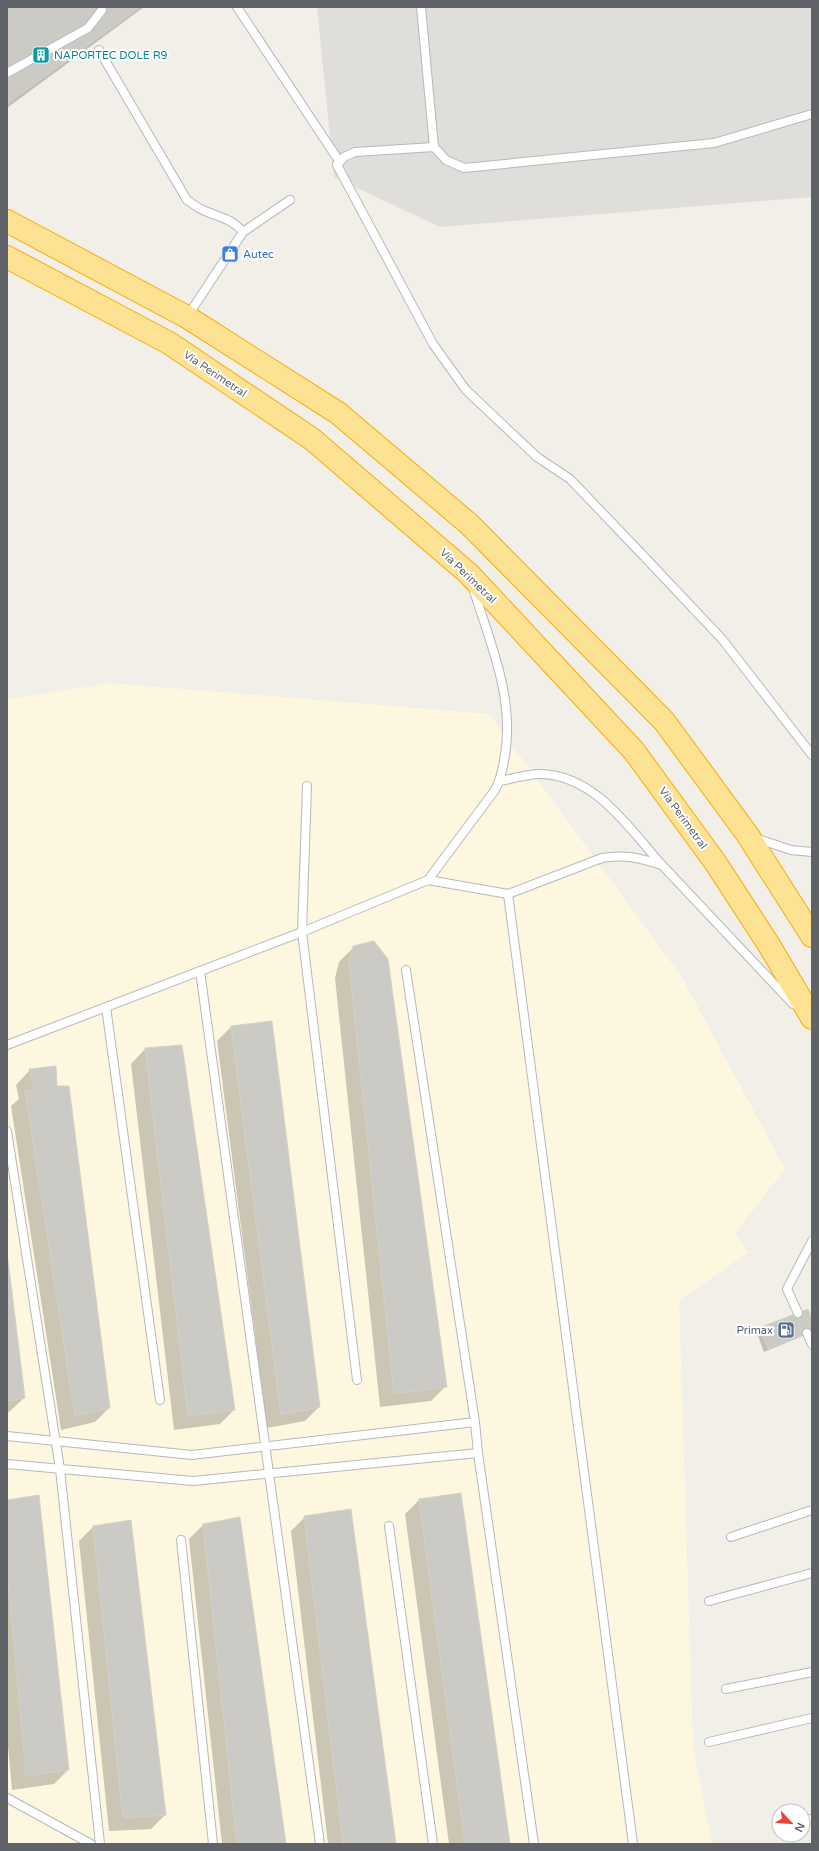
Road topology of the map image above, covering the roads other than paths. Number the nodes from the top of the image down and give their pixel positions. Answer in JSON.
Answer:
{"nodes":[{"id":1,"x":102,"y":7,"type":"edge"},
{"id":2,"x":237,"y":7,"type":"edge"},
{"id":3,"x":421,"y":7,"type":"edge"},
{"id":4,"x":99,"y":50,"type":"dead end"},
{"id":5,"x":7,"y":73,"type":"edge"},
{"id":6,"x":812,"y":114,"type":"edge"},
{"id":7,"x":434,"y":147,"type":"junction"},
{"id":8,"x":339,"y":162,"type":"junction"},
{"id":9,"x":290,"y":200,"type":"dead end"},
{"id":10,"x":7,"y":220,"type":"edge"},
{"id":11,"x":243,"y":232,"type":"junction"},
{"id":12,"x":7,"y":257,"type":"edge"},
{"id":13,"x":187,"y":317,"type":"junction"},
{"id":14,"x":469,"y":574,"type":"junction"},
{"id":15,"x":812,"y":755,"type":"edge"},
{"id":16,"x":500,"y":781,"type":"junction"},
{"id":17,"x":307,"y":786,"type":"dead end"},
{"id":18,"x":747,"y":834,"type":"junction"},
{"id":19,"x":812,"y":852,"type":"edge"},
{"id":20,"x":662,"y":865,"type":"junction"},
{"id":21,"x":428,"y":880,"type":"junction"},
{"id":22,"x":508,"y":894,"type":"junction"},
{"id":23,"x":302,"y":932,"type":"junction"},
{"id":24,"x":812,"y":936,"type":"edge"},
{"id":25,"x":406,"y":970,"type":"dead end"},
{"id":26,"x":200,"y":971,"type":"junction"},
{"id":27,"x":106,"y":1007,"type":"junction"},
{"id":28,"x":812,"y":1018,"type":"edge"},
{"id":29,"x":812,"y":1023,"type":"edge"},
{"id":30,"x":7,"y":1045,"type":"edge"},
{"id":31,"x":7,"y":1131,"type":"edge"},
{"id":32,"x":812,"y":1241,"type":"edge"},
{"id":33,"x":798,"y":1312,"type":"dead end"},
{"id":34,"x":807,"y":1333,"type":"dead end"},
{"id":35,"x":812,"y":1344,"type":"edge"},
{"id":36,"x":357,"y":1380,"type":"dead end"},
{"id":37,"x":160,"y":1400,"type":"dead end"},
{"id":38,"x":475,"y":1422,"type":"junction"},
{"id":39,"x":7,"y":1436,"type":"edge"},
{"id":40,"x":56,"y":1441,"type":"junction"},
{"id":41,"x":264,"y":1446,"type":"junction"},
{"id":42,"x":478,"y":1453,"type":"junction"},
{"id":43,"x":7,"y":1464,"type":"edge"},
{"id":44,"x":60,"y":1469,"type":"junction"},
{"id":45,"x":268,"y":1473,"type":"junction"},
{"id":46,"x":812,"y":1510,"type":"edge"},
{"id":47,"x":389,"y":1526,"type":"dead end"},
{"id":48,"x":731,"y":1537,"type":"dead end"},
{"id":49,"x":181,"y":1540,"type":"dead end"},
{"id":50,"x":812,"y":1573,"type":"edge"},
{"id":51,"x":709,"y":1601,"type":"dead end"},
{"id":52,"x":812,"y":1672,"type":"edge"},
{"id":53,"x":726,"y":1689,"type":"dead end"},
{"id":54,"x":812,"y":1718,"type":"edge"},
{"id":55,"x":709,"y":1742,"type":"dead end"},
{"id":56,"x":7,"y":1798,"type":"edge"},
{"id":57,"x":91,"y":1844,"type":"edge"},
{"id":58,"x":100,"y":1844,"type":"edge"},
{"id":59,"x":213,"y":1844,"type":"edge"},
{"id":60,"x":320,"y":1844,"type":"edge"},
{"id":61,"x":433,"y":1844,"type":"edge"},
{"id":62,"x":534,"y":1844,"type":"edge"},
{"id":63,"x":633,"y":1844,"type":"edge"}],
"edges":[{"from":1,"to":5,"type":"lane"},
{"from":2,"to":8,"type":"lane"},
{"from":3,"to":7,"type":"lane"},
{"from":4,"to":11,"type":"lane"},
{"from":6,"to":7,"type":"lane"},
{"from":7,"to":8,"type":"lane"},
{"from":8,"to":15,"type":"lane"},
{"from":9,"to":11,"type":"lane"},
{"from":10,"to":13,"type":"highway"},
{"from":11,"to":13,"type":"lane"},
{"from":12,"to":14,"type":"highway","name":"Vía Perimetral"},
{"from":13,"to":18,"type":"highway"},
{"from":14,"to":16,"type":"lane"},
{"from":14,"to":28,"type":"highway","name":"Vía Perimetral"},
{"from":16,"to":20,"type":"lane"},
{"from":16,"to":21,"type":"lane"},
{"from":17,"to":23,"type":"lane"},
{"from":18,"to":19,"type":"lane"},
{"from":18,"to":24,"type":"highway"},
{"from":20,"to":22,"type":"lane"},
{"from":20,"to":29,"type":"lane"},
{"from":21,"to":22,"type":"lane"},
{"from":21,"to":23,"type":"lane"},
{"from":22,"to":63,"type":"lane"},
{"from":23,"to":26,"type":"lane"},
{"from":23,"to":36,"type":"lane"},
{"from":25,"to":38,"type":"lane"},
{"from":26,"to":27,"type":"lane"},
{"from":26,"to":41,"type":"lane"},
{"from":27,"to":30,"type":"lane"},
{"from":27,"to":37,"type":"lane"},
{"from":31,"to":40,"type":"lane"},
{"from":32,"to":33,"type":"lane"},
{"from":34,"to":35,"type":"lane"},
{"from":38,"to":41,"type":"lane"},
{"from":38,"to":42,"type":"lane"},
{"from":39,"to":40,"type":"lane"},
{"from":40,"to":41,"type":"lane"},
{"from":40,"to":44,"type":"lane"},
{"from":41,"to":45,"type":"lane"},
{"from":42,"to":45,"type":"lane"},
{"from":42,"to":62,"type":"lane"},
{"from":43,"to":44,"type":"lane"},
{"from":44,"to":45,"type":"lane"},
{"from":44,"to":58,"type":"lane"},
{"from":45,"to":60,"type":"lane"},
{"from":46,"to":48,"type":"lane"},
{"from":47,"to":61,"type":"lane"},
{"from":49,"to":59,"type":"lane"},
{"from":50,"to":51,"type":"lane"},
{"from":52,"to":53,"type":"lane"},
{"from":54,"to":55,"type":"lane"},
{"from":56,"to":57,"type":"lane"}]}
